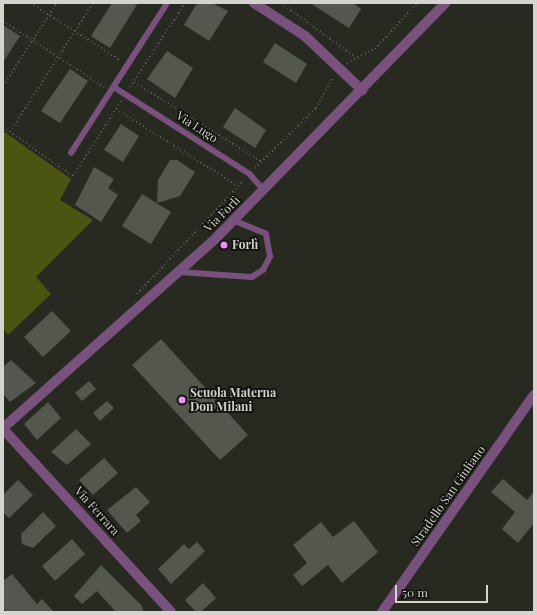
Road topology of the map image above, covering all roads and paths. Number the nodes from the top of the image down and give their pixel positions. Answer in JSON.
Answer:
{"nodes":[{"id":1,"x":30,"y":3,"type":"edge"},
{"id":2,"x":57,"y":3,"type":"edge"},
{"id":3,"x":93,"y":3,"type":"edge"},
{"id":4,"x":254,"y":3,"type":"edge"},
{"id":5,"x":281,"y":3,"type":"edge"},
{"id":6,"x":417,"y":3,"type":"edge"},
{"id":7,"x":445,"y":3,"type":"edge"},
{"id":8,"x":166,"y":5,"type":"dead end"},
{"id":9,"x":49,"y":15,"type":"junction"},
{"id":10,"x":3,"y":21,"type":"edge"},
{"id":11,"x":75,"y":31,"type":"junction"},
{"id":12,"x":33,"y":41,"type":"junction"},
{"id":13,"x":58,"y":57,"type":"junction"},
{"id":14,"x":355,"y":57,"type":"junction"},
{"id":15,"x":128,"y":65,"type":"junction"},
{"id":16,"x":340,"y":68,"type":"junction"},
{"id":17,"x":134,"y":82,"type":"dead end"},
{"id":18,"x":3,"y":86,"type":"edge"},
{"id":19,"x":112,"y":89,"type":"junction"},
{"id":20,"x":362,"y":90,"type":"junction"},
{"id":21,"x":116,"y":109,"type":"dead end"},
{"id":22,"x":10,"y":132,"type":"dead end"},
{"id":23,"x":71,"y":153,"type":"dead end"},
{"id":24,"x":262,"y":162,"type":"junction"},
{"id":25,"x":250,"y":174,"type":"junction"},
{"id":26,"x":238,"y":186,"type":"junction"},
{"id":27,"x":264,"y":190,"type":"junction"},
{"id":28,"x":234,"y":221,"type":"junction"},
{"id":29,"x":179,"y":272,"type":"junction"},
{"id":30,"x":145,"y":302,"type":"junction"},
{"id":31,"x":534,"y":395,"type":"edge"},
{"id":32,"x":3,"y":428,"type":"edge"},
{"id":33,"x":171,"y":612,"type":"edge"},
{"id":34,"x":382,"y":612,"type":"edge"}],
"edges":[{"from":1,"to":9,"type":"path"},
{"from":2,"to":9,"type":"path"},
{"from":3,"to":11,"type":"path"},
{"from":4,"to":16,"type":"street"},
{"from":5,"to":14,"type":"path"},
{"from":6,"to":14,"type":"path"},
{"from":7,"to":20,"type":"street","name":"Via Forlì"},
{"from":8,"to":15,"type":"lane"},
{"from":9,"to":11,"type":"path"},
{"from":9,"to":12,"type":"path"},
{"from":10,"to":12,"type":"path"},
{"from":11,"to":13,"type":"path"},
{"from":11,"to":15,"type":"path"},
{"from":12,"to":13,"type":"path"},
{"from":12,"to":18,"type":"path"},
{"from":13,"to":19,"type":"path"},
{"from":13,"to":22,"type":"path"},
{"from":14,"to":16,"type":"path"},
{"from":15,"to":19,"type":"lane"},
{"from":16,"to":20,"type":"street"},
{"from":16,"to":24,"type":"path"},
{"from":17,"to":24,"type":"path"},
{"from":19,"to":23,"type":"lane"},
{"from":19,"to":25,"type":"lane","name":"Via Lugo"},
{"from":20,"to":27,"type":"street","name":"Via Forlì"},
{"from":21,"to":26,"type":"path"},
{"from":24,"to":25,"type":"path"},
{"from":25,"to":26,"type":"path"},
{"from":25,"to":27,"type":"lane","name":"Via Lugo"},
{"from":26,"to":30,"type":"path"},
{"from":27,"to":28,"type":"street","name":"Via Forlì"},
{"from":28,"to":29,"type":"street","name":"Via Forlì"},
{"from":28,"to":29,"type":"lane"},
{"from":29,"to":30,"type":"street","name":"Via Forlì"},
{"from":30,"to":32,"type":"street","name":"Via Forlì"},
{"from":31,"to":34,"type":"street","name":"Stradello San Giuliano"},
{"from":32,"to":33,"type":"street","name":"Via Ferrara"}]}
